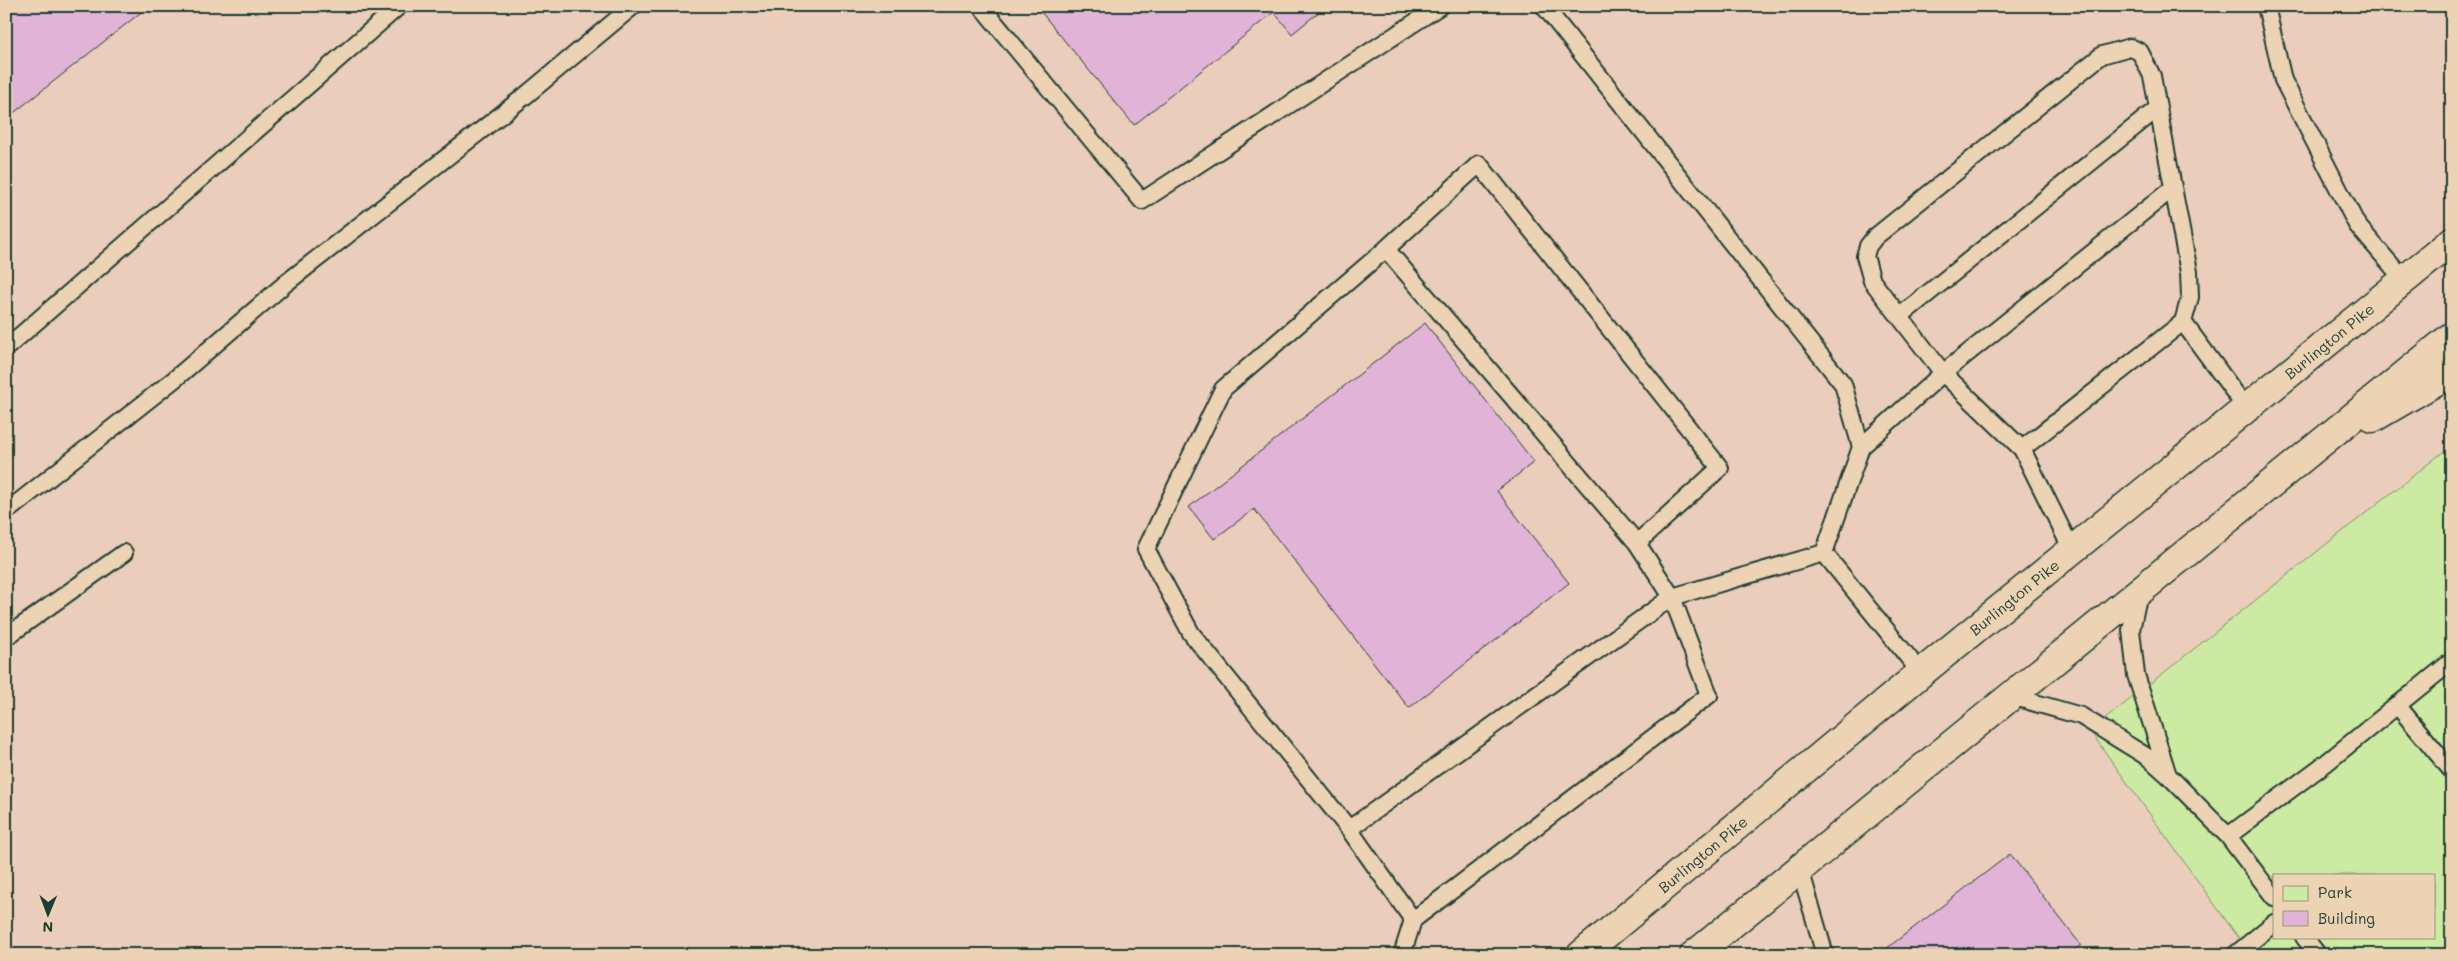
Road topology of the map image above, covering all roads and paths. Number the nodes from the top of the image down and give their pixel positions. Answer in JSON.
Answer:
{"nodes":[{"id":1,"x":399,"y":6,"type":"edge"},
{"id":2,"x":633,"y":6,"type":"edge"},
{"id":3,"x":980,"y":6,"type":"edge"},
{"id":4,"x":1440,"y":6,"type":"edge"},
{"id":5,"x":1544,"y":6,"type":"edge"},
{"id":6,"x":2266,"y":6,"type":"edge"},
{"id":7,"x":2158,"y":108,"type":"junction"},
{"id":8,"x":2173,"y":188,"type":"junction"},
{"id":9,"x":2452,"y":241,"type":"edge"},
{"id":10,"x":1386,"y":248,"type":"junction"},
{"id":11,"x":2404,"y":280,"type":"junction"},
{"id":12,"x":1900,"y":316,"type":"junction"},
{"id":13,"x":2183,"y":322,"type":"junction"},
{"id":14,"x":2452,"y":336,"type":"edge"},
{"id":15,"x":6,"y":348,"type":"edge"},
{"id":16,"x":2452,"y":372,"type":"edge"},
{"id":17,"x":1943,"y":373,"type":"junction"},
{"id":18,"x":2246,"y":408,"type":"junction"},
{"id":19,"x":1861,"y":447,"type":"junction"},
{"id":20,"x":2022,"y":449,"type":"junction"},
{"id":21,"x":2294,"y":465,"type":"junction"},
{"id":22,"x":6,"y":512,"type":"edge"},
{"id":23,"x":1637,"y":543,"type":"junction"},
{"id":24,"x":2072,"y":550,"type":"junction"},
{"id":25,"x":1824,"y":552,"type":"junction"},
{"id":26,"x":124,"y":553,"type":"dead end"},
{"id":27,"x":2139,"y":592,"type":"junction"},
{"id":28,"x":1672,"y":597,"type":"junction"},
{"id":29,"x":6,"y":637,"type":"edge"},
{"id":30,"x":2452,"y":661,"type":"edge"},
{"id":31,"x":1921,"y":674,"type":"junction"},
{"id":32,"x":2011,"y":696,"type":"junction"},
{"id":33,"x":2397,"y":705,"type":"junction"},
{"id":34,"x":2452,"y":772,"type":"edge"},
{"id":35,"x":2168,"y":775,"type":"junction"},
{"id":36,"x":1349,"y":829,"type":"junction"},
{"id":37,"x":2228,"y":836,"type":"junction"},
{"id":38,"x":1800,"y":868,"type":"junction"},
{"id":39,"x":2273,"y":896,"type":"edge"},
{"id":40,"x":1413,"y":920,"type":"junction"},
{"id":41,"x":2273,"y":925,"type":"edge"},
{"id":42,"x":2305,"y":938,"type":"edge"},
{"id":43,"x":1402,"y":955,"type":"edge"},
{"id":44,"x":1581,"y":955,"type":"edge"},
{"id":45,"x":1694,"y":955,"type":"edge"},
{"id":46,"x":1825,"y":955,"type":"edge"},
{"id":47,"x":2236,"y":955,"type":"edge"},
{"id":48,"x":2318,"y":955,"type":"edge"}],
"edges":[{"from":1,"to":15,"type":"lane"},
{"from":2,"to":22,"type":"lane"},
{"from":3,"to":4,"type":"lane"},
{"from":5,"to":19,"type":"lane"},
{"from":6,"to":11,"type":"lane"},
{"from":7,"to":8,"type":"lane"},
{"from":7,"to":12,"type":"lane"},
{"from":7,"to":12,"type":"lane"},
{"from":8,"to":13,"type":"lane"},
{"from":8,"to":17,"type":"lane"},
{"from":9,"to":11,"type":"highway","name":"Burlington Pike"},
{"from":10,"to":23,"type":"lane"},
{"from":10,"to":23,"type":"lane"},
{"from":10,"to":36,"type":"lane"},
{"from":11,"to":18,"type":"highway","name":"Burlington Pike"},
{"from":12,"to":17,"type":"lane"},
{"from":13,"to":18,"type":"lane"},
{"from":13,"to":20,"type":"lane"},
{"from":14,"to":21,"type":"highway"},
{"from":16,"to":21,"type":"highway"},
{"from":17,"to":19,"type":"lane"},
{"from":17,"to":20,"type":"lane"},
{"from":18,"to":24,"type":"highway","name":"Burlington Pike"},
{"from":19,"to":25,"type":"lane"},
{"from":20,"to":24,"type":"lane"},
{"from":21,"to":27,"type":"highway"},
{"from":23,"to":28,"type":"lane"},
{"from":24,"to":31,"type":"highway","name":"Burlington Pike"},
{"from":25,"to":28,"type":"lane"},
{"from":25,"to":31,"type":"lane"},
{"from":26,"to":29,"type":"lane"},
{"from":27,"to":32,"type":"highway"},
{"from":27,"to":35,"type":"lane"},
{"from":28,"to":36,"type":"lane"},
{"from":28,"to":40,"type":"lane"},
{"from":30,"to":33,"type":"lane"},
{"from":31,"to":44,"type":"highway","name":"Burlington Pike"},
{"from":32,"to":35,"type":"lane"},
{"from":32,"to":38,"type":"highway"},
{"from":33,"to":34,"type":"lane"},
{"from":33,"to":37,"type":"lane"},
{"from":35,"to":37,"type":"lane"},
{"from":36,"to":40,"type":"lane"},
{"from":37,"to":39,"type":"lane"},
{"from":38,"to":45,"type":"highway"},
{"from":38,"to":46,"type":"lane"},
{"from":40,"to":43,"type":"lane"},
{"from":41,"to":47,"type":"lane"},
{"from":42,"to":48,"type":"lane"}]}
